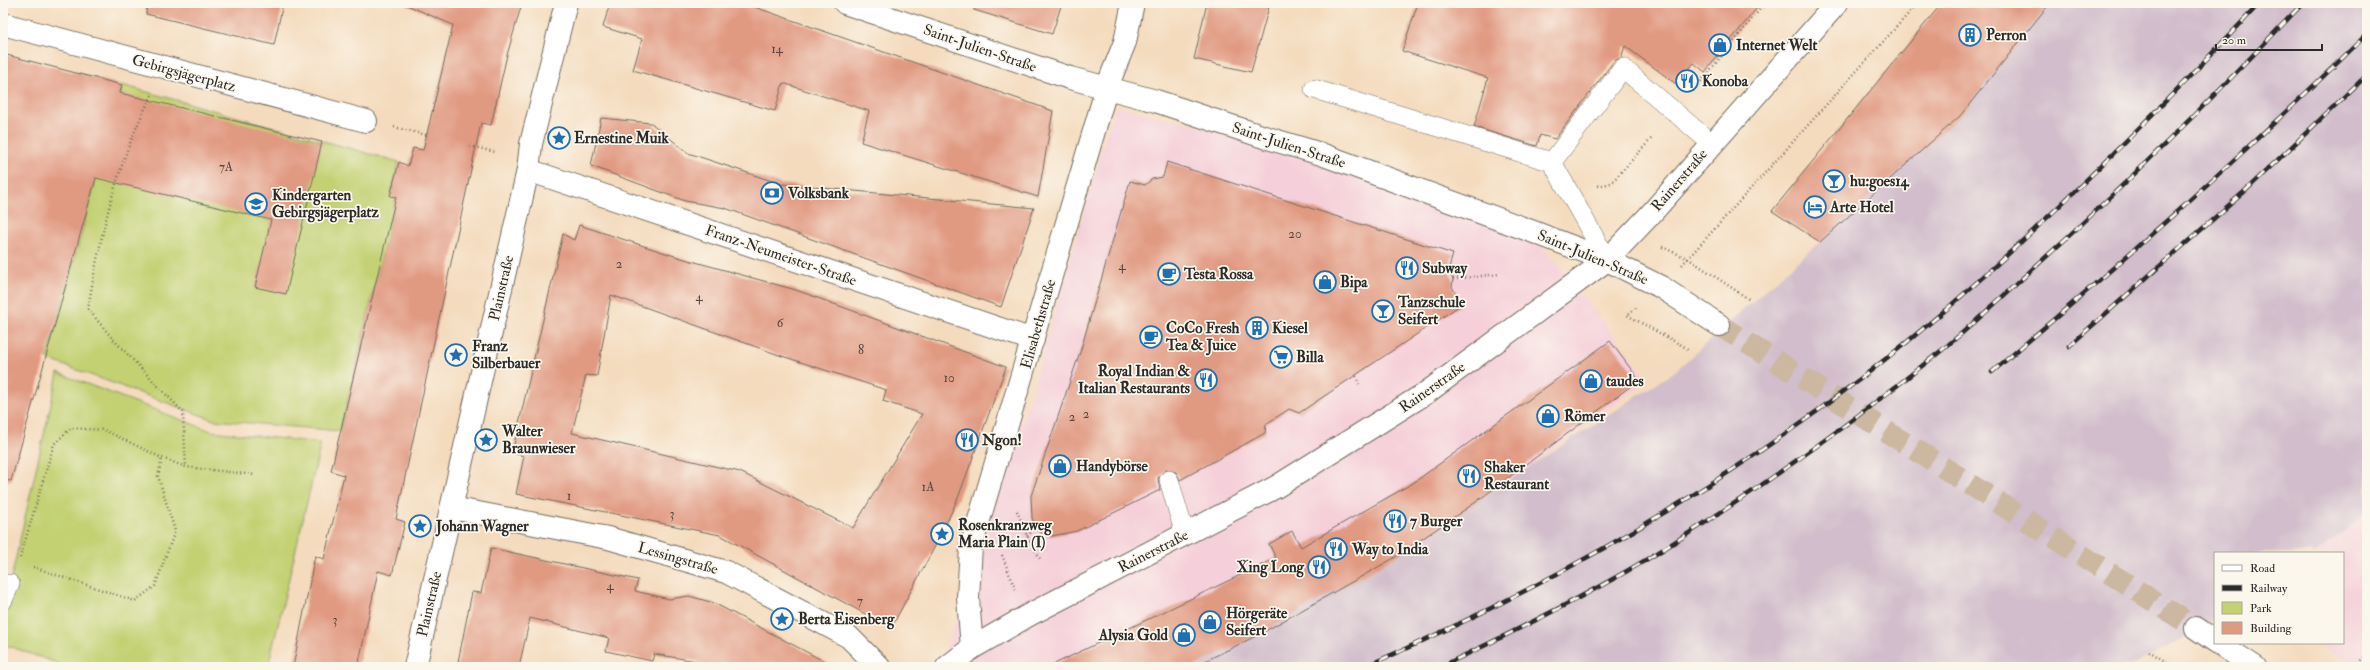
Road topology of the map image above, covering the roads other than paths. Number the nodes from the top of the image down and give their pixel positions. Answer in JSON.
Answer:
{"nodes":[{"id":1,"x":566,"y":3,"type":"edge"},
{"id":2,"x":845,"y":3,"type":"edge"},
{"id":3,"x":1133,"y":3,"type":"edge"},
{"id":4,"x":1837,"y":3,"type":"edge"},
{"id":5,"x":3,"y":24,"type":"edge"},
{"id":6,"x":1107,"y":87,"type":"junction"},
{"id":7,"x":1314,"y":89,"type":"dead end"},
{"id":8,"x":366,"y":121,"type":"dead end"},
{"id":9,"x":1711,"y":143,"type":"junction"},
{"id":10,"x":1552,"y":162,"type":"junction"},
{"id":11,"x":528,"y":170,"type":"junction"},
{"id":12,"x":1607,"y":260,"type":"junction"},
{"id":13,"x":1718,"y":325,"type":"tunnel mouth"},
{"id":14,"x":1034,"y":340,"type":"junction"},
{"id":15,"x":1169,"y":480,"type":"dead end"},
{"id":16,"x":452,"y":508,"type":"junction"},
{"id":17,"x":1185,"y":535,"type":"junction"},
{"id":18,"x":2196,"y":628,"type":"tunnel mouth"},
{"id":19,"x":2214,"y":640,"type":"edge"},
{"id":20,"x":2220,"y":644,"type":"edge"},
{"id":21,"x":972,"y":648,"type":"junction"},
{"id":22,"x":415,"y":667,"type":"edge"},
{"id":23,"x":878,"y":667,"type":"edge"},
{"id":24,"x":947,"y":667,"type":"edge"},
{"id":25,"x":2255,"y":667,"type":"edge"}],
"edges":[{"from":1,"to":11,"type":"street","name":"Plainstraße"},
{"from":2,"to":6,"type":"street","name":"Saint-Julien-Straße"},
{"from":3,"to":6,"type":"street","name":"Elisabethstraße"},
{"from":4,"to":9,"type":"street","name":"Rainerstraße"},
{"from":5,"to":8,"type":"street","name":"Gebirgsjägerplatz"},
{"from":6,"to":12,"type":"street","name":"Saint-Julien-Straße"},
{"from":6,"to":14,"type":"street","name":"Elisabethstraße"},
{"from":7,"to":10,"type":"lane"},
{"from":9,"to":10,"type":"lane"},
{"from":9,"to":12,"type":"street","name":"Rainerstraße"},
{"from":10,"to":12,"type":"lane"},
{"from":11,"to":14,"type":"street","name":"Franz-Neumeister-Straße"},
{"from":11,"to":16,"type":"street","name":"Plainstraße"},
{"from":12,"to":13,"type":"street","name":"Saint-Julien-Straße"},
{"from":12,"to":17,"type":"street","name":"Rainerstraße"},
{"from":14,"to":21,"type":"street","name":"Elisabethstraße"},
{"from":15,"to":17,"type":"lane"},
{"from":16,"to":22,"type":"street","name":"Plainstraße"},
{"from":16,"to":23,"type":"street","name":"Lessingstraße"},
{"from":17,"to":21,"type":"street","name":"Rainerstraße"},
{"from":18,"to":19,"type":"street"},
{"from":20,"to":25,"type":"street"},
{"from":21,"to":24,"type":"street","name":"Rainerstraße"}]}
